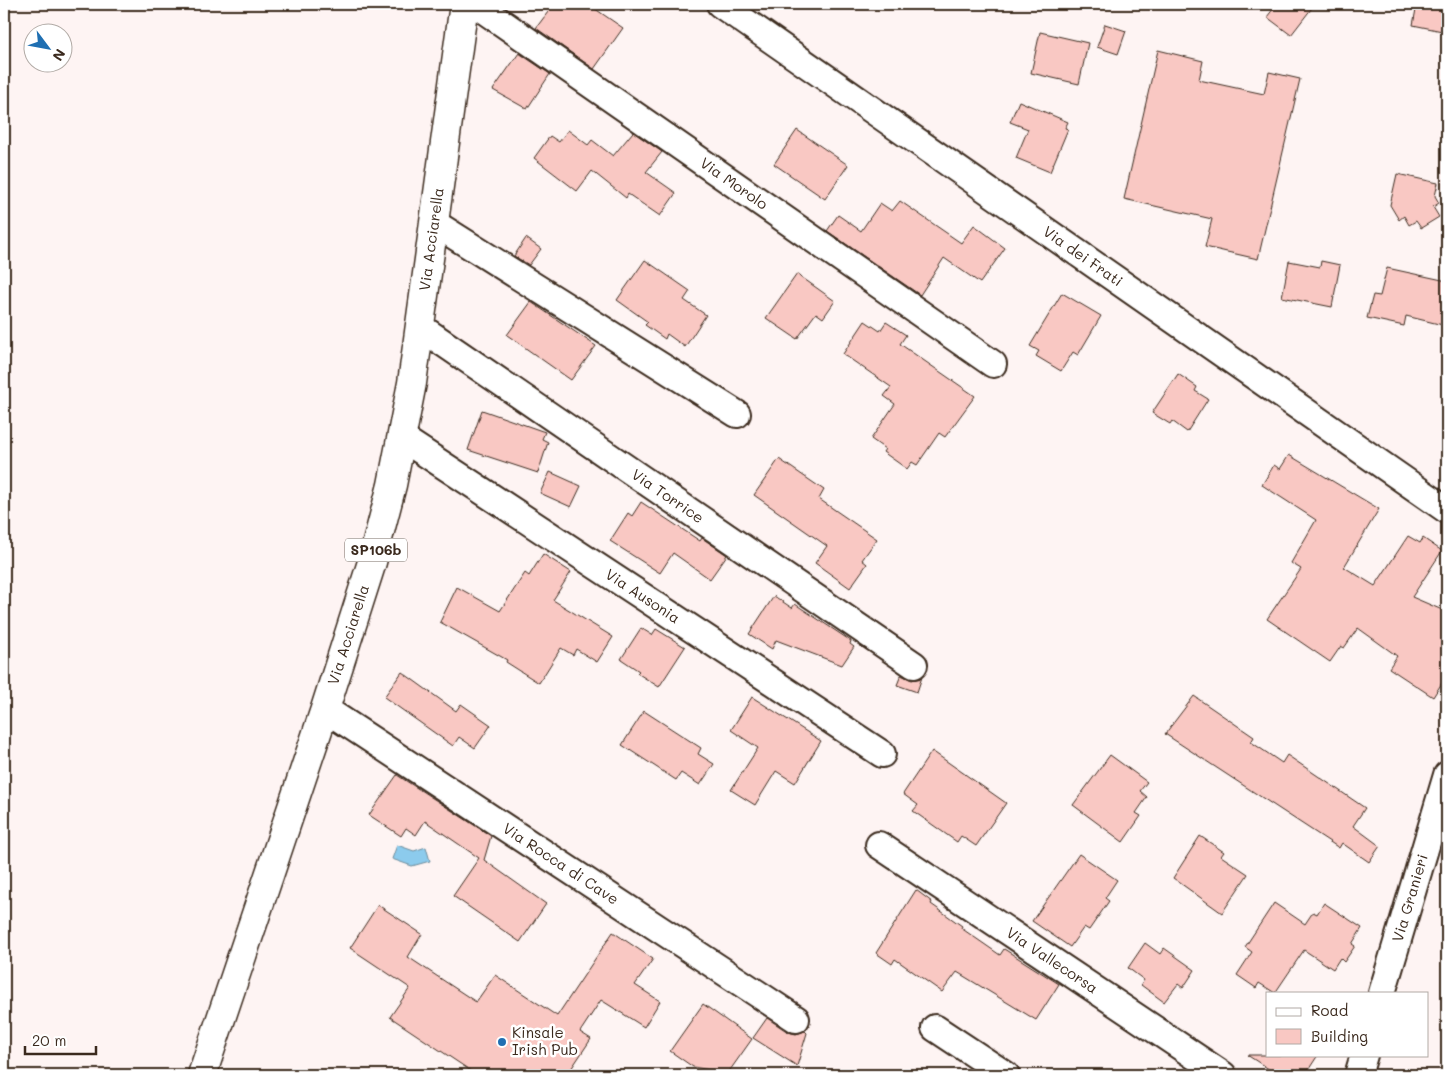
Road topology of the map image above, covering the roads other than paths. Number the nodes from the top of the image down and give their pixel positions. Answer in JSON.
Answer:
{"nodes":[{"id":1,"x":464,"y":4,"type":"edge"},
{"id":2,"x":475,"y":4,"type":"edge"},
{"id":3,"x":720,"y":4,"type":"edge"},
{"id":4,"x":434,"y":223,"type":"junction"},
{"id":5,"x":420,"y":327,"type":"junction"},
{"id":6,"x":993,"y":364,"type":"dead end"},
{"id":7,"x":737,"y":414,"type":"dead end"},
{"id":8,"x":402,"y":438,"type":"junction"},
{"id":9,"x":1447,"y":510,"type":"edge"},
{"id":10,"x":914,"y":665,"type":"dead end"},
{"id":11,"x":326,"y":710,"type":"junction"},
{"id":12,"x":882,"y":754,"type":"dead end"},
{"id":13,"x":1447,"y":775,"type":"edge"},
{"id":14,"x":879,"y":845,"type":"dead end"},
{"id":15,"x":1382,"y":992,"type":"edge"},
{"id":16,"x":796,"y":1019,"type":"dead end"},
{"id":17,"x":935,"y":1028,"type":"dead end"},
{"id":18,"x":1364,"y":1056,"type":"edge"},
{"id":19,"x":202,"y":1075,"type":"edge"},
{"id":20,"x":1006,"y":1075,"type":"edge"},
{"id":21,"x":1223,"y":1075,"type":"edge"},
{"id":22,"x":1358,"y":1075,"type":"edge"}],
"edges":[{"from":1,"to":4,"type":"main road","name":"Via Acciarella","number":"SP106b"},
{"from":2,"to":6,"type":"street","name":"Via Morolo"},
{"from":3,"to":9,"type":"street","name":"Via dei Frati"},
{"from":4,"to":5,"type":"main road","name":"Via Acciarella","number":"SP106b"},
{"from":4,"to":7,"type":"street"},
{"from":5,"to":8,"type":"main road","name":"Via Acciarella","number":"SP106b"},
{"from":5,"to":10,"type":"street","name":"Via Torrice"},
{"from":8,"to":11,"type":"main road","name":"Via Acciarella","number":"SP106b"},
{"from":8,"to":12,"type":"street","name":"Via Ausonia"},
{"from":11,"to":16,"type":"street","name":"Via Rocca di Cave"},
{"from":11,"to":19,"type":"main road","name":"Via Acciarella","number":"SP106b"},
{"from":13,"to":15,"type":"street","name":"Via Granieri"},
{"from":14,"to":21,"type":"street","name":"Via Vallecorsa"},
{"from":17,"to":20,"type":"street"},
{"from":18,"to":22,"type":"street"}]}
